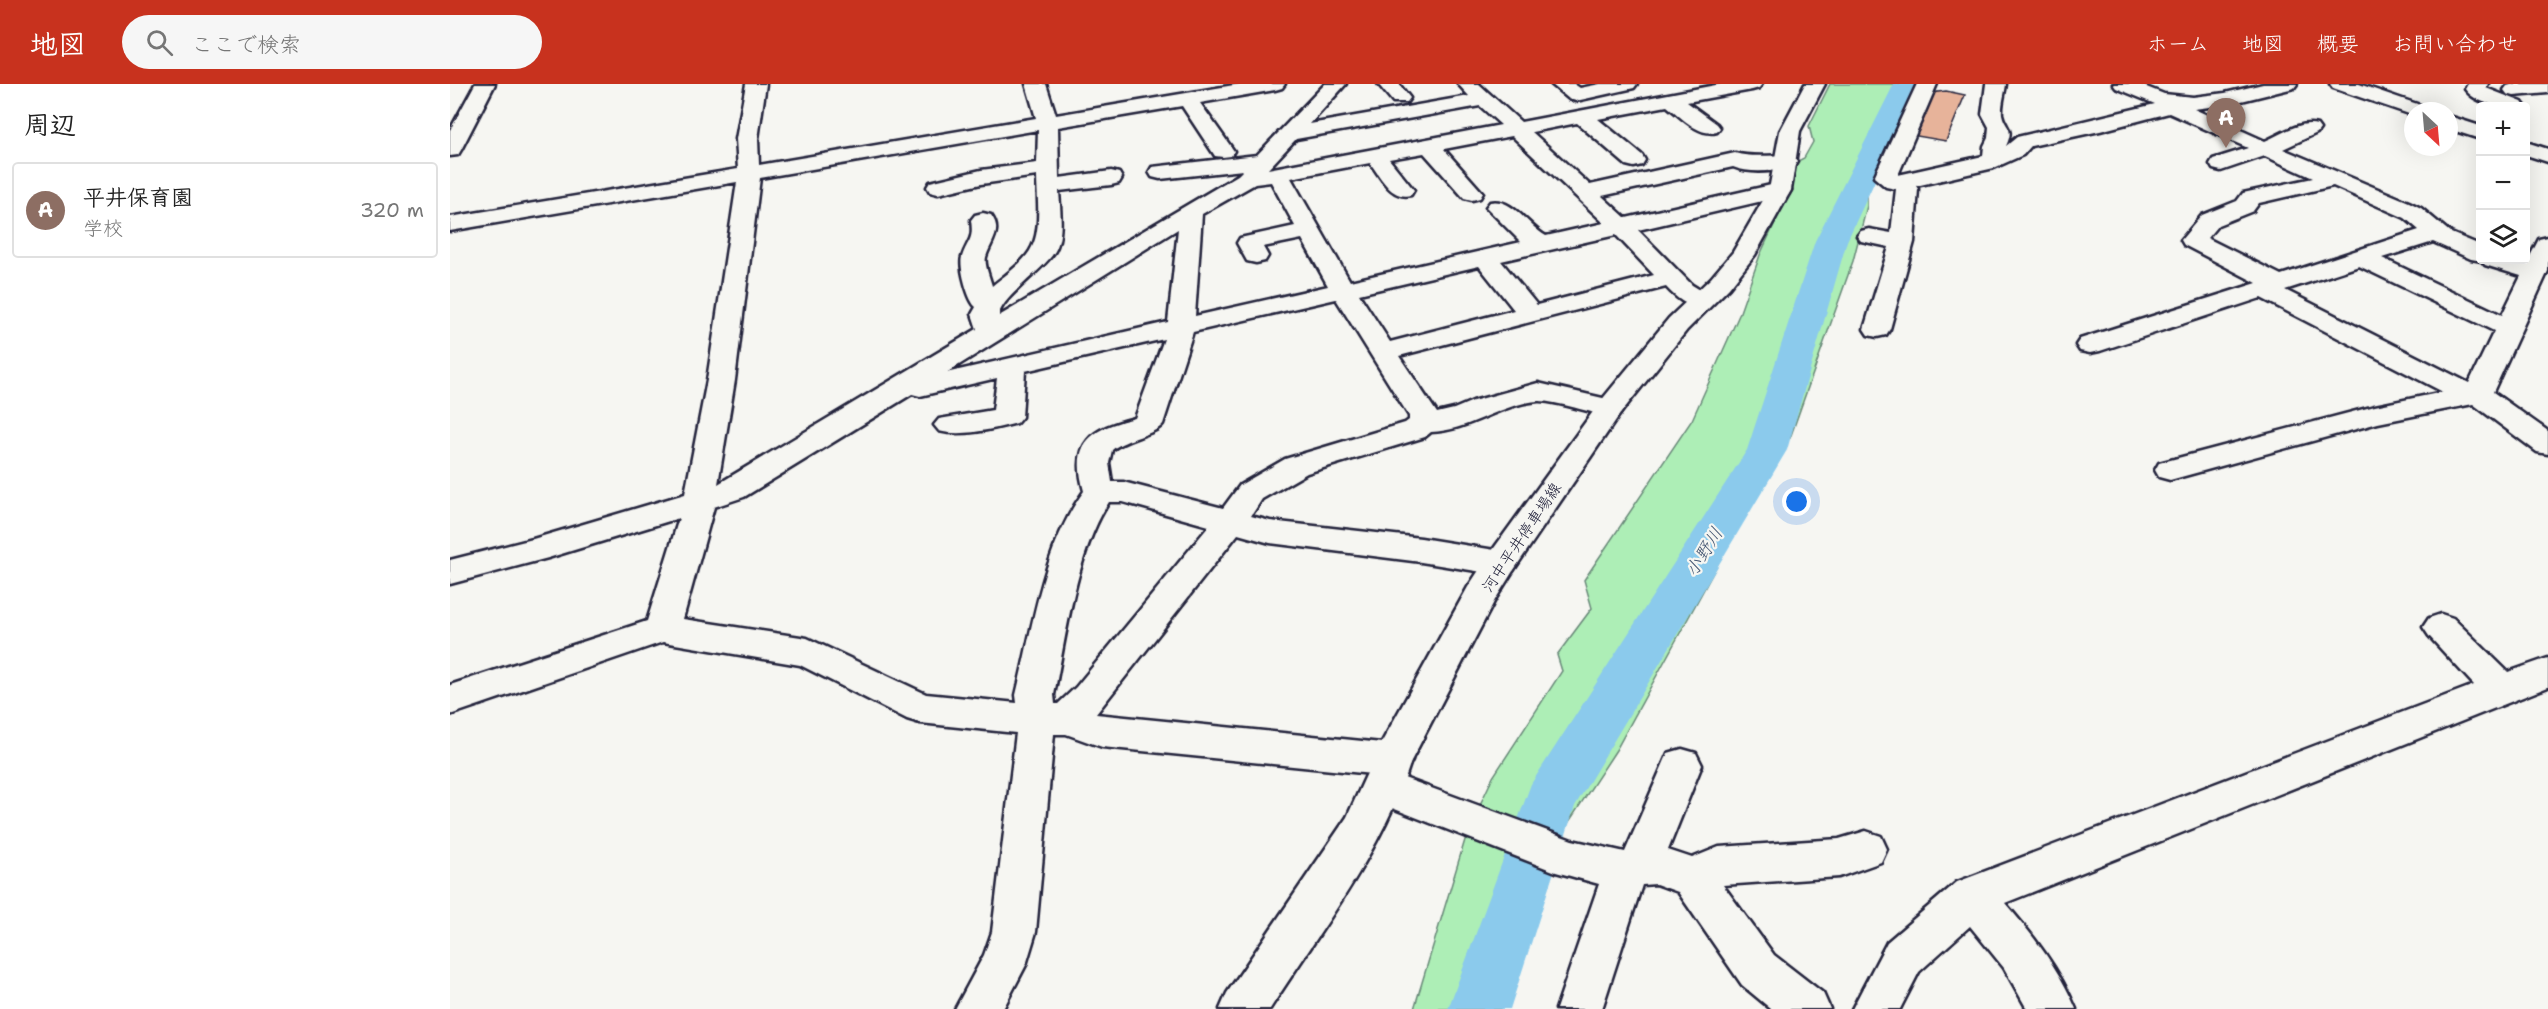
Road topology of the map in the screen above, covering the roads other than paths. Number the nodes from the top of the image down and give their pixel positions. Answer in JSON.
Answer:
{"nodes":[{"id":1,"x":485,"y":84,"type":"edge"},
{"id":2,"x":756,"y":84,"type":"edge"},
{"id":3,"x":1036,"y":84,"type":"edge"},
{"id":4,"x":1275,"y":84,"type":"edge"},
{"id":5,"x":1336,"y":84,"type":"edge"},
{"id":6,"x":1468,"y":84,"type":"edge"},
{"id":7,"x":1562,"y":84,"type":"edge"},
{"id":8,"x":1627,"y":84,"type":"edge"},
{"id":9,"x":1752,"y":84,"type":"edge"},
{"id":10,"x":1815,"y":84,"type":"edge"},
{"id":11,"x":1926,"y":84,"type":"edge"},
{"id":12,"x":1996,"y":84,"type":"edge"},
{"id":13,"x":2123,"y":84,"type":"edge"},
{"id":14,"x":2287,"y":84,"type":"edge"},
{"id":15,"x":2340,"y":84,"type":"edge"},
{"id":16,"x":2478,"y":84,"type":"edge"},
{"id":17,"x":2547,"y":87,"type":"edge"},
{"id":18,"x":1701,"y":88,"type":"edge"},
{"id":19,"x":1484,"y":99,"type":"junction"},
{"id":20,"x":1671,"y":99,"type":"junction"},
{"id":21,"x":1188,"y":100,"type":"junction"},
{"id":22,"x":2511,"y":102,"type":"edge"},
{"id":23,"x":2525,"y":102,"type":"edge"},
{"id":24,"x":2172,"y":104,"type":"junction"},
{"id":25,"x":2404,"y":106,"type":"edge"},
{"id":26,"x":1582,"y":117,"type":"junction"},
{"id":27,"x":1422,"y":122,"type":"dead end"},
{"id":28,"x":1047,"y":123,"type":"junction"},
{"id":29,"x":2458,"y":125,"type":"edge"},
{"id":30,"x":1516,"y":129,"type":"junction"},
{"id":31,"x":1710,"y":129,"type":"dead end"},
{"id":32,"x":2310,"y":129,"type":"dead end"},
{"id":33,"x":2476,"y":131,"type":"edge"},
{"id":34,"x":1289,"y":134,"type":"junction"},
{"id":35,"x":1387,"y":135,"type":"dead end"},
{"id":36,"x":1331,"y":139,"type":"dead end"},
{"id":37,"x":1901,"y":142,"type":"junction"},
{"id":38,"x":1437,"y":145,"type":"junction"},
{"id":39,"x":2264,"y":148,"type":"junction"},
{"id":40,"x":2530,"y":149,"type":"edge"},
{"id":41,"x":450,"y":150,"type":"edge"},
{"id":42,"x":1223,"y":151,"type":"dead end"},
{"id":43,"x":1402,"y":152,"type":"junction"},
{"id":44,"x":2548,"y":156,"type":"edge"},
{"id":45,"x":2329,"y":157,"type":"dead end"},
{"id":46,"x":1369,"y":158,"type":"junction"},
{"id":47,"x":1994,"y":159,"type":"junction"},
{"id":48,"x":1634,"y":160,"type":"dead end"},
{"id":49,"x":2221,"y":164,"type":"dead end"},
{"id":50,"x":2304,"y":166,"type":"junction"},
{"id":51,"x":1271,"y":168,"type":"junction"},
{"id":52,"x":1949,"y":171,"type":"junction"},
{"id":53,"x":1160,"y":172,"type":"dead end"},
{"id":54,"x":749,"y":173,"type":"junction"},
{"id":55,"x":1783,"y":176,"type":"junction"},
{"id":56,"x":1048,"y":177,"type":"junction"},
{"id":57,"x":1111,"y":178,"type":"dead end"},
{"id":58,"x":2337,"y":179,"type":"junction"},
{"id":59,"x":1903,"y":182,"type":"junction"},
{"id":60,"x":938,"y":187,"type":"dead end"},
{"id":61,"x":1403,"y":190,"type":"dead end"},
{"id":62,"x":1472,"y":193,"type":"dead end"},
{"id":63,"x":1585,"y":193,"type":"junction"},
{"id":64,"x":1498,"y":207,"type":"dead end"},
{"id":65,"x":1191,"y":211,"type":"junction"},
{"id":66,"x":983,"y":220,"type":"dead end"},
{"id":67,"x":450,"y":224,"type":"edge"},
{"id":68,"x":1623,"y":228,"type":"junction"},
{"id":69,"x":1309,"y":230,"type":"junction"},
{"id":70,"x":2435,"y":233,"type":"junction"},
{"id":71,"x":1869,"y":236,"type":"dead end"},
{"id":72,"x":1902,"y":242,"type":"junction"},
{"id":73,"x":1544,"y":245,"type":"junction"},
{"id":74,"x":2547,"y":247,"type":"edge"},
{"id":75,"x":2476,"y":252,"type":"edge"},
{"id":76,"x":1256,"y":256,"type":"dead end"},
{"id":77,"x":2360,"y":257,"type":"junction"},
{"id":78,"x":1485,"y":258,"type":"junction"},
{"id":79,"x":2500,"y":264,"type":"edge"},
{"id":80,"x":1672,"y":278,"type":"junction"},
{"id":81,"x":2275,"y":285,"type":"junction"},
{"id":82,"x":2536,"y":287,"type":"edge"},
{"id":83,"x":1344,"y":290,"type":"junction"},
{"id":84,"x":1701,"y":301,"type":"junction"},
{"id":85,"x":990,"y":304,"type":"junction"},
{"id":86,"x":2330,"y":306,"type":"dead end"},
{"id":87,"x":1531,"y":314,"type":"junction"},
{"id":88,"x":1888,"y":318,"type":"dead end"},
{"id":89,"x":1181,"y":328,"type":"junction"},
{"id":90,"x":2508,"y":328,"type":"junction"},
{"id":91,"x":992,"y":333,"type":"junction"},
{"id":92,"x":2090,"y":345,"type":"dead end"},
{"id":93,"x":1383,"y":352,"type":"junction"},
{"id":94,"x":1012,"y":366,"type":"junction"},
{"id":95,"x":892,"y":394,"type":"junction"},
{"id":96,"x":2474,"y":395,"type":"junction"},
{"id":97,"x":1610,"y":408,"type":"junction"},
{"id":98,"x":1424,"y":423,"type":"junction"},
{"id":99,"x":950,"y":425,"type":"dead end"},
{"id":100,"x":2548,"y":445,"type":"edge"},
{"id":101,"x":2170,"y":470,"type":"dead end"},
{"id":102,"x":1100,"y":492,"type":"junction"},
{"id":103,"x":700,"y":500,"type":"junction"},
{"id":104,"x":1231,"y":521,"type":"junction"},
{"id":105,"x":1501,"y":563,"type":"junction"},
{"id":106,"x":450,"y":572,"type":"edge"},
{"id":107,"x":2441,"y":627,"type":"dead end"},
{"id":108,"x":662,"y":629,"type":"junction"},
{"id":109,"x":2548,"y":672,"type":"edge"},
{"id":110,"x":2502,"y":690,"type":"junction"},
{"id":111,"x":450,"y":700,"type":"edge"},
{"id":112,"x":1052,"y":718,"type":"junction"},
{"id":113,"x":1682,"y":765,"type":"dead end"},
{"id":114,"x":1387,"y":773,"type":"junction"},
{"id":115,"x":1866,"y":849,"type":"dead end"},
{"id":116,"x":1633,"y":868,"type":"junction"},
{"id":117,"x":1693,"y":878,"type":"junction"},
{"id":118,"x":1972,"y":896,"type":"junction"},
{"id":119,"x":978,"y":1009,"type":"edge"},
{"id":120,"x":1243,"y":1009,"type":"edge"},
{"id":121,"x":1579,"y":1009,"type":"edge"},
{"id":122,"x":1807,"y":1009,"type":"edge"},
{"id":123,"x":1875,"y":1009,"type":"edge"},
{"id":124,"x":2053,"y":1009,"type":"edge"}],
"edges":[{"from":1,"to":41,"type":"street"},
{"from":2,"to":54,"type":"street"},
{"from":3,"to":28,"type":"street"},
{"from":4,"to":21,"type":"street"},
{"from":5,"to":34,"type":"street"},
{"from":6,"to":19,"type":"street"},
{"from":7,"to":8,"type":"street"},
{"from":9,"to":18,"type":"street"},
{"from":10,"to":55,"type":"street","name":"河中平井停車場線"},
{"from":11,"to":37,"type":"street"},
{"from":12,"to":47,"type":"street"},
{"from":13,"to":24,"type":"street"},
{"from":14,"to":24,"type":"street"},
{"from":15,"to":25,"type":"street"},
{"from":16,"to":22,"type":"street"},
{"from":17,"to":23,"type":"street"},
{"from":18,"to":20,"type":"street"},
{"from":19,"to":30,"type":"street"},
{"from":19,"to":34,"type":"street"},
{"from":20,"to":26,"type":"street"},
{"from":20,"to":31,"type":"street"},
{"from":21,"to":28,"type":"street"},
{"from":21,"to":42,"type":"street"},
{"from":24,"to":39,"type":"street"},
{"from":24,"to":47,"type":"street"},
{"from":26,"to":30,"type":"street"},
{"from":26,"to":48,"type":"street"},
{"from":27,"to":38,"type":"street"},
{"from":28,"to":54,"type":"street"},
{"from":28,"to":56,"type":"street"},
{"from":29,"to":33,"type":"street"},
{"from":30,"to":38,"type":"street"},
{"from":30,"to":63,"type":"street"},
{"from":32,"to":39,"type":"street"},
{"from":34,"to":51,"type":"street"},
{"from":35,"to":43,"type":"street"},
{"from":36,"to":46,"type":"street"},
{"from":37,"to":52,"type":"street"},
{"from":37,"to":59,"type":"street"},
{"from":38,"to":43,"type":"street"},
{"from":38,"to":62,"type":"street"},
{"from":39,"to":49,"type":"street"},
{"from":39,"to":50,"type":"street"},
{"from":40,"to":44,"type":"street"},
{"from":43,"to":46,"type":"street"},
{"from":45,"to":50,"type":"street"},
{"from":46,"to":51,"type":"street"},
{"from":46,"to":61,"type":"street"},
{"from":47,"to":52,"type":"street"},
{"from":50,"to":58,"type":"street"},
{"from":51,"to":53,"type":"street"},
{"from":51,"to":65,"type":"street"},
{"from":51,"to":69,"type":"street"},
{"from":52,"to":59,"type":"street"},
{"from":54,"to":67,"type":"street"},
{"from":54,"to":103,"type":"street"},
{"from":55,"to":63,"type":"street"},
{"from":55,"to":68,"type":"street"},
{"from":55,"to":84,"type":"street","name":"河中平井停車場線"},
{"from":56,"to":57,"type":"street"},
{"from":56,"to":60,"type":"street"},
{"from":56,"to":85,"type":"street"},
{"from":58,"to":70,"type":"street"},
{"from":58,"to":81,"type":"street"},
{"from":59,"to":72,"type":"street"},
{"from":63,"to":68,"type":"street"},
{"from":64,"to":73,"type":"street"},
{"from":65,"to":89,"type":"street"},
{"from":65,"to":91,"type":"street"},
{"from":66,"to":85,"type":"street"},
{"from":68,"to":73,"type":"street"},
{"from":68,"to":80,"type":"street"},
{"from":69,"to":76,"type":"street"},
{"from":69,"to":83,"type":"street"},
{"from":70,"to":75,"type":"street"},
{"from":70,"to":77,"type":"street"},
{"from":71,"to":72,"type":"street"},
{"from":72,"to":88,"type":"street"},
{"from":73,"to":78,"type":"street"},
{"from":74,"to":82,"type":"street"},
{"from":77,"to":81,"type":"street"},
{"from":77,"to":90,"type":"street"},
{"from":78,"to":83,"type":"street"},
{"from":78,"to":87,"type":"street"},
{"from":79,"to":82,"type":"street"},
{"from":80,"to":84,"type":"street"},
{"from":80,"to":87,"type":"street"},
{"from":81,"to":86,"type":"street"},
{"from":81,"to":92,"type":"street"},
{"from":81,"to":96,"type":"street"},
{"from":82,"to":90,"type":"street"},
{"from":83,"to":89,"type":"street"},
{"from":83,"to":93,"type":"street"},
{"from":84,"to":97,"type":"street","name":"河中平井停車場線"},
{"from":85,"to":91,"type":"street"},
{"from":87,"to":93,"type":"street"},
{"from":89,"to":94,"type":"street"},
{"from":89,"to":102,"type":"street"},
{"from":90,"to":96,"type":"street"},
{"from":91,"to":95,"type":"street"},
{"from":93,"to":98,"type":"street"},
{"from":94,"to":95,"type":"street"},
{"from":94,"to":99,"type":"street"},
{"from":95,"to":103,"type":"street"},
{"from":96,"to":100,"type":"street"},
{"from":96,"to":101,"type":"street"},
{"from":97,"to":98,"type":"street"},
{"from":97,"to":105,"type":"street","name":"河中平井停車場線"},
{"from":98,"to":104,"type":"street"},
{"from":102,"to":104,"type":"street"},
{"from":102,"to":112,"type":"street"},
{"from":103,"to":106,"type":"street"},
{"from":103,"to":108,"type":"street"},
{"from":104,"to":105,"type":"street"},
{"from":104,"to":112,"type":"street"},
{"from":105,"to":114,"type":"street","name":"河中平井停車場線"},
{"from":107,"to":110,"type":"street"},
{"from":108,"to":111,"type":"street"},
{"from":108,"to":112,"type":"street"},
{"from":109,"to":110,"type":"street"},
{"from":110,"to":118,"type":"street"},
{"from":112,"to":114,"type":"street"},
{"from":112,"to":119,"type":"street"},
{"from":113,"to":116,"type":"street"},
{"from":114,"to":116,"type":"street"},
{"from":114,"to":120,"type":"street","name":"河中平井停車場線"},
{"from":115,"to":117,"type":"street"},
{"from":116,"to":117,"type":"street"},
{"from":116,"to":121,"type":"street"},
{"from":117,"to":122,"type":"street"},
{"from":118,"to":123,"type":"street"},
{"from":118,"to":124,"type":"street"}]}
